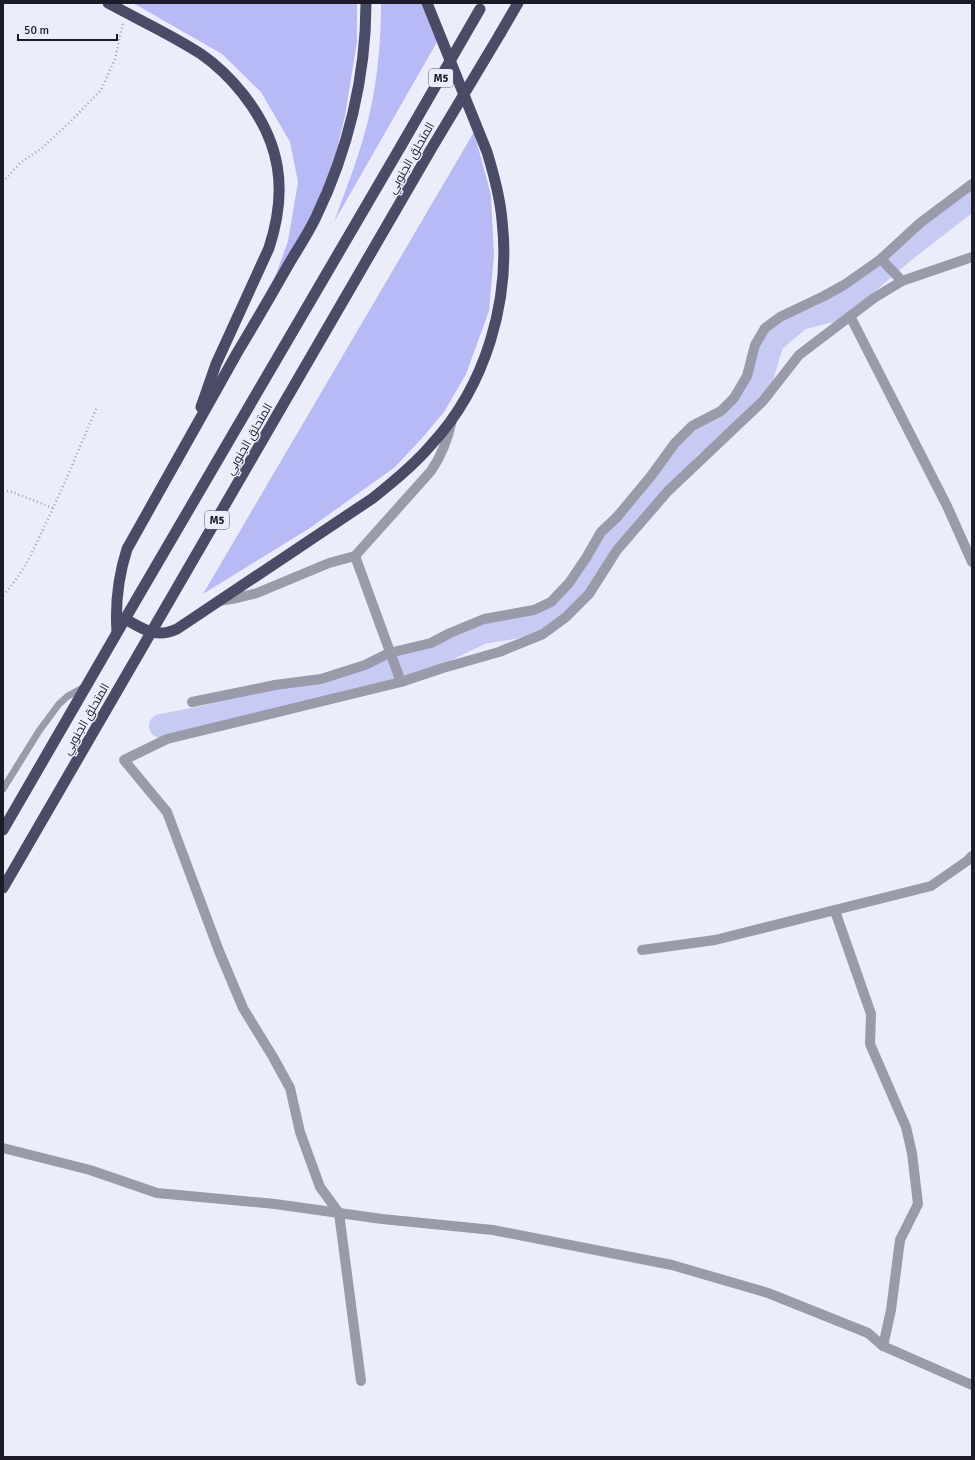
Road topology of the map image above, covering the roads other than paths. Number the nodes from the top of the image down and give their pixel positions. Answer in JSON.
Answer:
{"nodes":[{"id":1,"x":108,"y":3,"type":"edge"},
{"id":2,"x":366,"y":3,"type":"edge"},
{"id":3,"x":427,"y":3,"type":"edge"},
{"id":4,"x":518,"y":3,"type":"edge"},
{"id":5,"x":482,"y":6,"type":"edge"},
{"id":6,"x":972,"y":184,"type":"edge"},
{"id":7,"x":972,"y":257,"type":"edge"},
{"id":8,"x":881,"y":259,"type":"junction"},
{"id":9,"x":902,"y":281,"type":"junction"},
{"id":10,"x":850,"y":316,"type":"junction"},
{"id":11,"x":452,"y":420,"type":"junction"},
{"id":12,"x":197,"y":423,"type":"junction"},
{"id":13,"x":355,"y":556,"type":"junction"},
{"id":14,"x":972,"y":562,"type":"edge"},
{"id":15,"x":217,"y":601,"type":"junction"},
{"id":16,"x":125,"y":619,"type":"junction"},
{"id":17,"x":117,"y":632,"type":"junction"},
{"id":18,"x":151,"y":633,"type":"junction"},
{"id":19,"x":389,"y":653,"type":"junction"},
{"id":20,"x":401,"y":682,"type":"junction"},
{"id":21,"x":86,"y":686,"type":"junction"},
{"id":22,"x":192,"y":702,"type":"dead end"},
{"id":23,"x":3,"y":789,"type":"edge"},
{"id":24,"x":3,"y":830,"type":"edge"},
{"id":25,"x":972,"y":856,"type":"edge"},
{"id":26,"x":3,"y":888,"type":"edge"},
{"id":27,"x":835,"y":911,"type":"junction"},
{"id":28,"x":642,"y":950,"type":"dead end"},
{"id":29,"x":3,"y":1148,"type":"edge"},
{"id":30,"x":339,"y":1213,"type":"junction"},
{"id":31,"x":883,"y":1346,"type":"junction"},
{"id":32,"x":361,"y":1381,"type":"dead end"},
{"id":33,"x":972,"y":1385,"type":"edge"}],
"edges":[{"from":1,"to":12,"type":"highway"},
{"from":2,"to":12,"type":"highway"},
{"from":3,"to":11,"type":"highway"},
{"from":4,"to":18,"type":"highway","name":"المتحلق الجنوبي","number":"M5","bridge":true},
{"from":5,"to":16,"type":"highway","name":"المتحلق الجنوبي","number":"M5","bridge":true},
{"from":6,"to":8,"type":"street"},
{"from":7,"to":9,"type":"street"},
{"from":8,"to":9,"type":"street"},
{"from":8,"to":19,"type":"street"},
{"from":9,"to":10,"type":"street"},
{"from":10,"to":14,"type":"street"},
{"from":10,"to":20,"type":"street"},
{"from":11,"to":13,"type":"street"},
{"from":11,"to":15,"type":"highway"},
{"from":12,"to":17,"type":"highway"},
{"from":13,"to":15,"type":"street"},
{"from":13,"to":19,"type":"street"},
{"from":15,"to":18,"type":"highway"},
{"from":16,"to":17,"type":"highway","name":"المتحلق الجنوبي","number":"M5"},
{"from":16,"to":18,"type":"highway"},
{"from":17,"to":21,"type":"highway","name":"المتحلق الجنوبي","number":"M5"},
{"from":18,"to":26,"type":"highway","name":"المتحلق الجنوبي","number":"M5"},
{"from":19,"to":20,"type":"street"},
{"from":19,"to":22,"type":"street"},
{"from":20,"to":30,"type":"street"},
{"from":21,"to":23,"type":"lane"},
{"from":21,"to":24,"type":"highway","name":"المتحلق الجنوبي","number":"M5"},
{"from":25,"to":27,"type":"street"},
{"from":27,"to":28,"type":"street"},
{"from":27,"to":31,"type":"street"},
{"from":29,"to":30,"type":"street"},
{"from":30,"to":31,"type":"street"},
{"from":30,"to":32,"type":"street"},
{"from":31,"to":33,"type":"street"}]}
